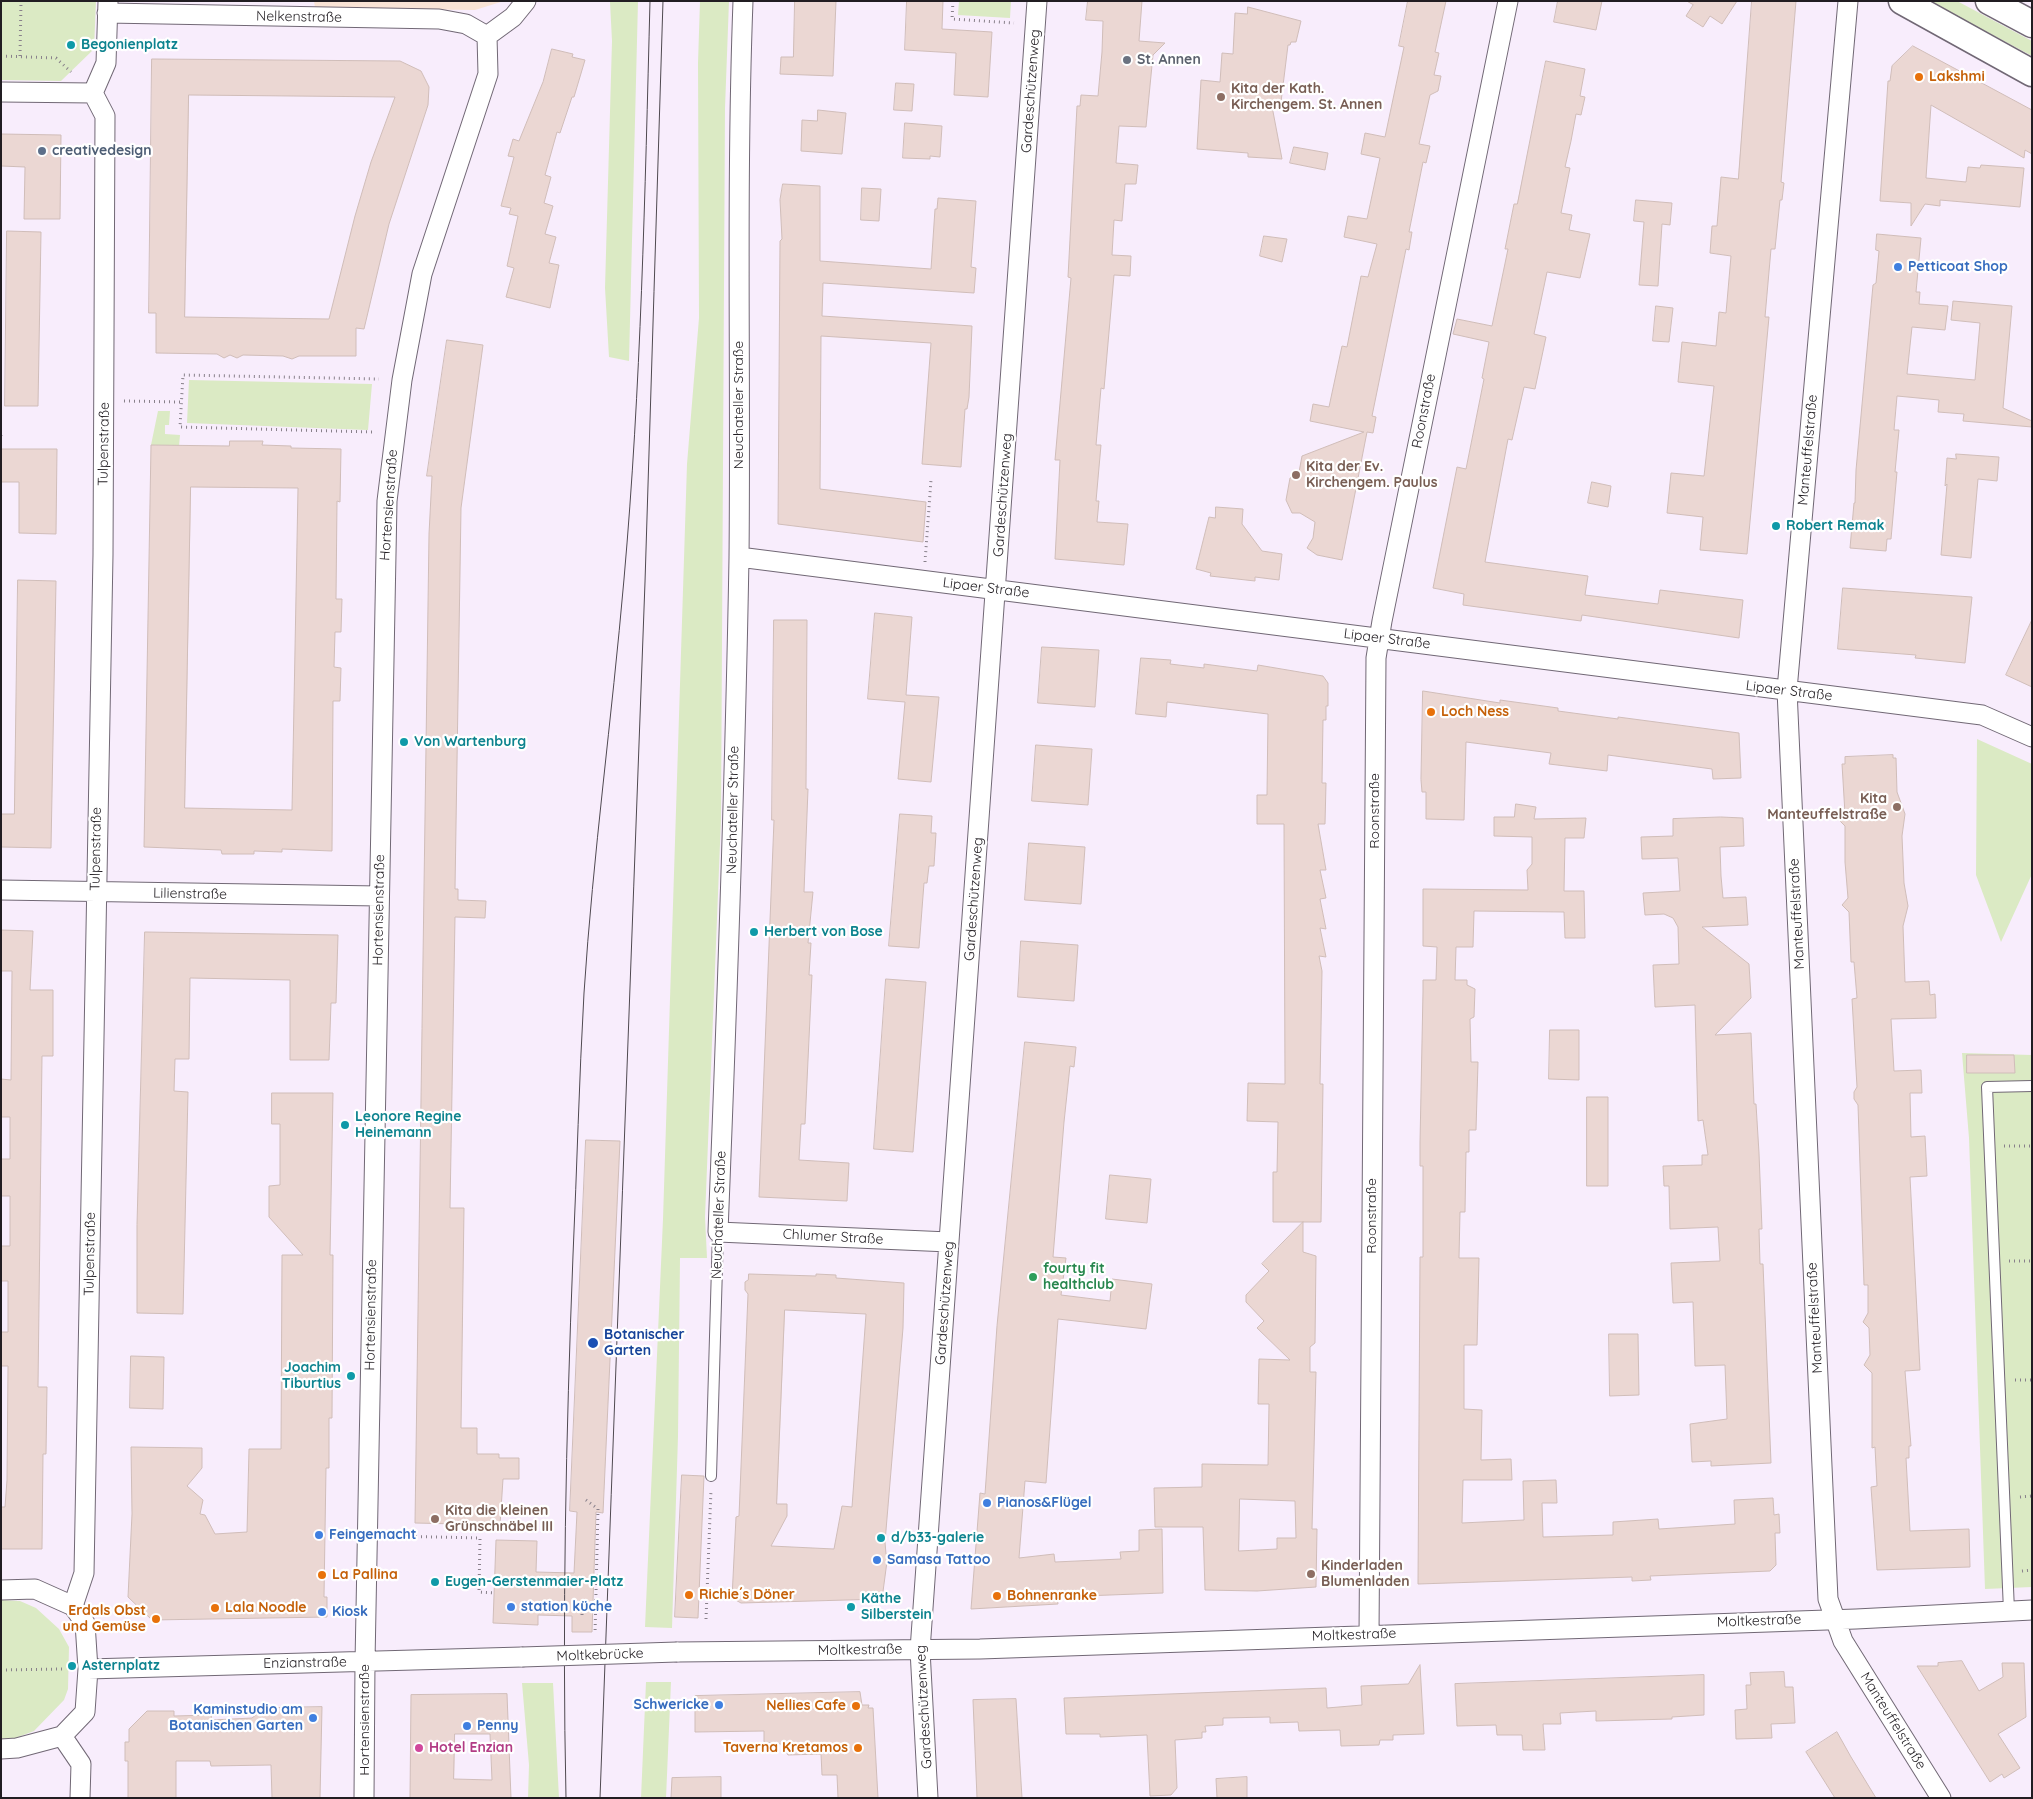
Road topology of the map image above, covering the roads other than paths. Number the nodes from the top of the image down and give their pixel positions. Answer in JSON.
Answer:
{"nodes":[{"id":1,"x":526,"y":1,"type":"edge"},
{"id":2,"x":742,"y":1,"type":"edge"},
{"id":3,"x":1037,"y":1,"type":"edge"},
{"id":4,"x":1508,"y":1,"type":"edge"},
{"id":5,"x":1848,"y":1,"type":"edge"},
{"id":6,"x":1902,"y":1,"type":"edge"},
{"id":7,"x":1989,"y":1,"type":"edge"},
{"id":8,"x":108,"y":7,"type":"edge"},
{"id":9,"x":2032,"y":24,"type":"edge"},
{"id":10,"x":487,"y":36,"type":"junction"},
{"id":11,"x":2032,"y":73,"type":"edge"},
{"id":12,"x":1,"y":92,"type":"edge"},
{"id":13,"x":93,"y":92,"type":"junction"},
{"id":14,"x":739,"y":557,"type":"junction"},
{"id":15,"x":996,"y":589,"type":"junction"},
{"id":16,"x":1379,"y":638,"type":"junction"},
{"id":17,"x":1787,"y":690,"type":"junction"},
{"id":18,"x":2032,"y":737,"type":"edge"},
{"id":19,"x":1,"y":890,"type":"edge"},
{"id":20,"x":96,"y":892,"type":"junction"},
{"id":21,"x":379,"y":896,"type":"junction"},
{"id":22,"x":2032,"y":1086,"type":"edge"},
{"id":23,"x":718,"y":1232,"type":"junction"},
{"id":24,"x":949,"y":1242,"type":"junction"},
{"id":25,"x":711,"y":1476,"type":"road end"},
{"id":26,"x":1,"y":1590,"type":"edge"},
{"id":27,"x":72,"y":1606,"type":"junction"},
{"id":28,"x":2032,"y":1610,"type":"edge"},
{"id":29,"x":2010,"y":1611,"type":"junction"},
{"id":30,"x":1834,"y":1619,"type":"junction"},
{"id":31,"x":1369,"y":1635,"type":"junction"},
{"id":32,"x":920,"y":1650,"type":"junction"},
{"id":33,"x":677,"y":1652,"type":"joint"},
{"id":34,"x":522,"y":1657,"type":"joint"},
{"id":35,"x":365,"y":1662,"type":"junction"},
{"id":36,"x":88,"y":1669,"type":"junction"},
{"id":37,"x":62,"y":1736,"type":"junction"},
{"id":38,"x":1,"y":1749,"type":"edge"},
{"id":39,"x":80,"y":1798,"type":"edge"},
{"id":40,"x":364,"y":1798,"type":"edge"},
{"id":41,"x":928,"y":1798,"type":"edge"},
{"id":42,"x":1941,"y":1798,"type":"edge"}],
"edges":[{"from":1,"to":10,"type":"street"},
{"from":2,"to":14,"type":"street","name":"Neuchateller Straße"},
{"from":3,"to":15,"type":"street","name":"Gardeschützenweg"},
{"from":4,"to":16,"type":"street","name":"Roonstraße"},
{"from":5,"to":17,"type":"street","name":"Manteuffelstraße"},
{"from":6,"to":11,"type":"main road"},
{"from":7,"to":9,"type":"main road"},
{"from":8,"to":10,"type":"street","name":"Nelkenstraße"},
{"from":8,"to":13,"type":"street"},
{"from":10,"to":21,"type":"street","name":"Hortensienstraße"},
{"from":12,"to":13,"type":"street"},
{"from":13,"to":20,"type":"street","name":"Tulpenstraße"},
{"from":14,"to":15,"type":"street","name":"Lipaer Straße"},
{"from":14,"to":23,"type":"street","name":"Neuchateller Straße"},
{"from":15,"to":16,"type":"street","name":"Lipaer Straße"},
{"from":15,"to":24,"type":"street","name":"Gardeschützenweg"},
{"from":16,"to":17,"type":"street","name":"Lipaer Straße"},
{"from":16,"to":31,"type":"street","name":"Roonstraße"},
{"from":17,"to":18,"type":"street","name":"Lipaer Straße"},
{"from":17,"to":30,"type":"street","name":"Manteuffelstraße"},
{"from":19,"to":20,"type":"street","name":"Lilienstraße"},
{"from":20,"to":21,"type":"street","name":"Lilienstraße"},
{"from":20,"to":27,"type":"street","name":"Tulpenstraße"},
{"from":21,"to":35,"type":"street","name":"Hortensienstraße"},
{"from":22,"to":29,"type":"lane"},
{"from":23,"to":24,"type":"street","name":"Chlumer Straße"},
{"from":23,"to":25,"type":"lane","name":"Neuchateller Straße"},
{"from":24,"to":32,"type":"street","name":"Gardeschützenweg"},
{"from":26,"to":27,"type":"street"},
{"from":27,"to":36,"type":"street"},
{"from":28,"to":29,"type":"street","name":"Moltkestraße"},
{"from":29,"to":30,"type":"street","name":"Moltkestraße"},
{"from":30,"to":31,"type":"street","name":"Moltkestraße"},
{"from":30,"to":42,"type":"street","name":"Manteuffelstraße"},
{"from":31,"to":32,"type":"street","name":"Moltkestraße"},
{"from":32,"to":33,"type":"street","name":"Moltkestraße"},
{"from":32,"to":41,"type":"street","name":"Gardeschützenweg"},
{"from":33,"to":34,"type":"street","name":"Moltkebrücke","bridge":true},
{"from":34,"to":35,"type":"street","name":"Enzianstraße"},
{"from":35,"to":36,"type":"street","name":"Enzianstraße"},
{"from":35,"to":40,"type":"street","name":"Hortensienstraße"},
{"from":36,"to":37,"type":"street"},
{"from":37,"to":38,"type":"street"},
{"from":37,"to":39,"type":"street"}]}
